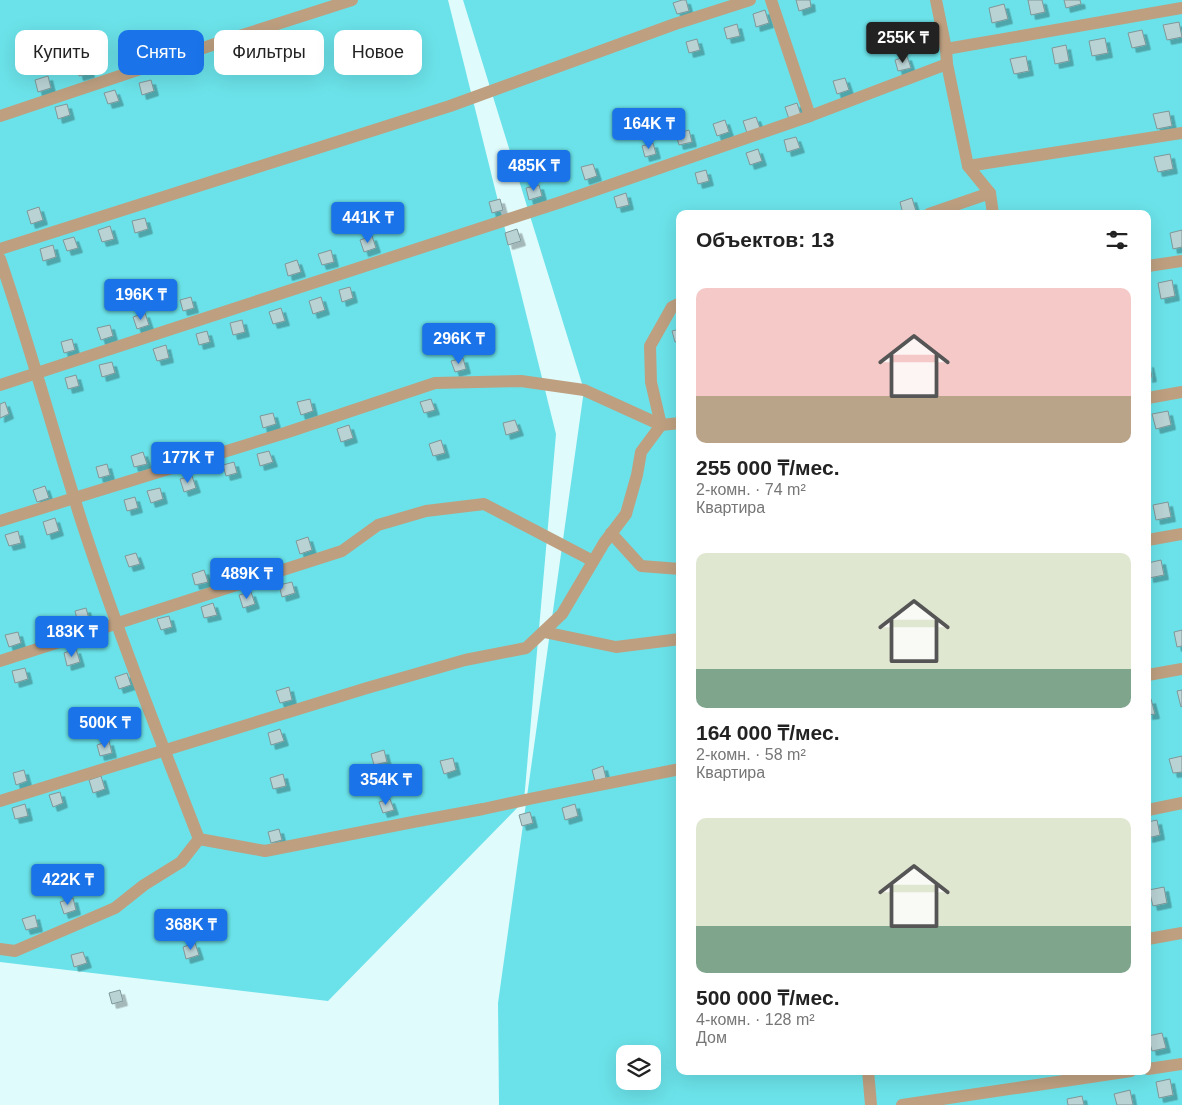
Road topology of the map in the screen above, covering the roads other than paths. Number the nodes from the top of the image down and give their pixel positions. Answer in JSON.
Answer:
{"nodes":[{"id":1,"x":352,"y":0,"type":"edge"},
{"id":2,"x":750,"y":0,"type":"edge"},
{"id":3,"x":771,"y":0,"type":"edge"},
{"id":4,"x":936,"y":0,"type":"edge"},
{"id":5,"x":1182,"y":8,"type":"edge"},
{"id":6,"x":946,"y":49,"type":"junction"},
{"id":7,"x":948,"y":64,"type":"junction"},
{"id":8,"x":0,"y":116,"type":"edge"},
{"id":9,"x":810,"y":116,"type":"junction"},
{"id":10,"x":1182,"y":134,"type":"edge"},
{"id":11,"x":968,"y":166,"type":"junction"},
{"id":12,"x":990,"y":193,"type":"junction"},
{"id":13,"x":941,"y":210,"type":"edge"},
{"id":14,"x":992,"y":210,"type":"edge"},
{"id":15,"x":0,"y":249,"type":"edge"},
{"id":16,"x":0,"y":259,"type":"edge"},
{"id":17,"x":1182,"y":262,"type":"edge"},
{"id":18,"x":1151,"y":266,"type":"edge"},
{"id":19,"x":676,"y":305,"type":"edge"},
{"id":20,"x":36,"y":373,"type":"junction"},
{"id":21,"x":0,"y":385,"type":"edge"},
{"id":22,"x":1182,"y":392,"type":"edge"},
{"id":23,"x":1151,"y":397,"type":"edge"},
{"id":24,"x":676,"y":423,"type":"edge"},
{"id":25,"x":660,"y":425,"type":"junction"},
{"id":26,"x":74,"y":498,"type":"junction"},
{"id":27,"x":0,"y":521,"type":"edge"},
{"id":28,"x":611,"y":533,"type":"junction"},
{"id":29,"x":1182,"y":534,"type":"edge"},
{"id":30,"x":1151,"y":539,"type":"edge"},
{"id":31,"x":593,"y":561,"type":"junction"},
{"id":32,"x":676,"y":569,"type":"edge"},
{"id":33,"x":117,"y":624,"type":"junction"},
{"id":34,"x":544,"y":632,"type":"junction"},
{"id":35,"x":676,"y":640,"type":"edge"},
{"id":36,"x":0,"y":661,"type":"edge"},
{"id":37,"x":1182,"y":669,"type":"edge"},
{"id":38,"x":1151,"y":674,"type":"edge"},
{"id":39,"x":164,"y":750,"type":"junction"},
{"id":40,"x":676,"y":770,"type":"edge"},
{"id":41,"x":0,"y":801,"type":"edge"},
{"id":42,"x":1182,"y":803,"type":"edge"},
{"id":43,"x":1151,"y":809,"type":"edge"},
{"id":44,"x":199,"y":839,"type":"junction"},
{"id":45,"x":1182,"y":933,"type":"edge"},
{"id":46,"x":1151,"y":939,"type":"edge"},
{"id":47,"x":0,"y":949,"type":"edge"},
{"id":48,"x":1182,"y":1064,"type":"edge"},
{"id":49,"x":1151,"y":1069,"type":"edge"},
{"id":50,"x":868,"y":1075,"type":"edge"},
{"id":51,"x":1104,"y":1075,"type":"edge"},
{"id":52,"x":871,"y":1105,"type":"edge"},
{"id":53,"x":902,"y":1105,"type":"edge"}],
"edges":[{"from":1,"to":8,"type":"street"},
{"from":2,"to":15,"type":"street"},
{"from":3,"to":9,"type":"street"},
{"from":4,"to":6,"type":"street"},
{"from":5,"to":6,"type":"street"},
{"from":6,"to":7,"type":"street"},
{"from":7,"to":9,"type":"street"},
{"from":7,"to":11,"type":"street"},
{"from":9,"to":20,"type":"street"},
{"from":10,"to":11,"type":"street"},
{"from":11,"to":12,"type":"street"},
{"from":12,"to":13,"type":"street"},
{"from":12,"to":14,"type":"street"},
{"from":16,"to":20,"type":"street"},
{"from":17,"to":18,"type":"street"},
{"from":19,"to":25,"type":"street"},
{"from":20,"to":21,"type":"street"},
{"from":20,"to":26,"type":"street"},
{"from":22,"to":23,"type":"street"},
{"from":24,"to":25,"type":"street"},
{"from":25,"to":26,"type":"street"},
{"from":25,"to":28,"type":"street"},
{"from":26,"to":27,"type":"street"},
{"from":26,"to":33,"type":"street"},
{"from":28,"to":31,"type":"street"},
{"from":28,"to":32,"type":"street"},
{"from":29,"to":30,"type":"street"},
{"from":31,"to":33,"type":"street"},
{"from":31,"to":34,"type":"street"},
{"from":33,"to":36,"type":"street"},
{"from":33,"to":39,"type":"street"},
{"from":34,"to":35,"type":"street"},
{"from":34,"to":39,"type":"street"},
{"from":37,"to":38,"type":"street"},
{"from":39,"to":41,"type":"street"},
{"from":39,"to":44,"type":"street"},
{"from":40,"to":44,"type":"street"},
{"from":42,"to":43,"type":"street"},
{"from":44,"to":47,"type":"street"},
{"from":45,"to":46,"type":"street"},
{"from":48,"to":49,"type":"street"},
{"from":50,"to":52,"type":"street"},
{"from":51,"to":53,"type":"street"}]}
